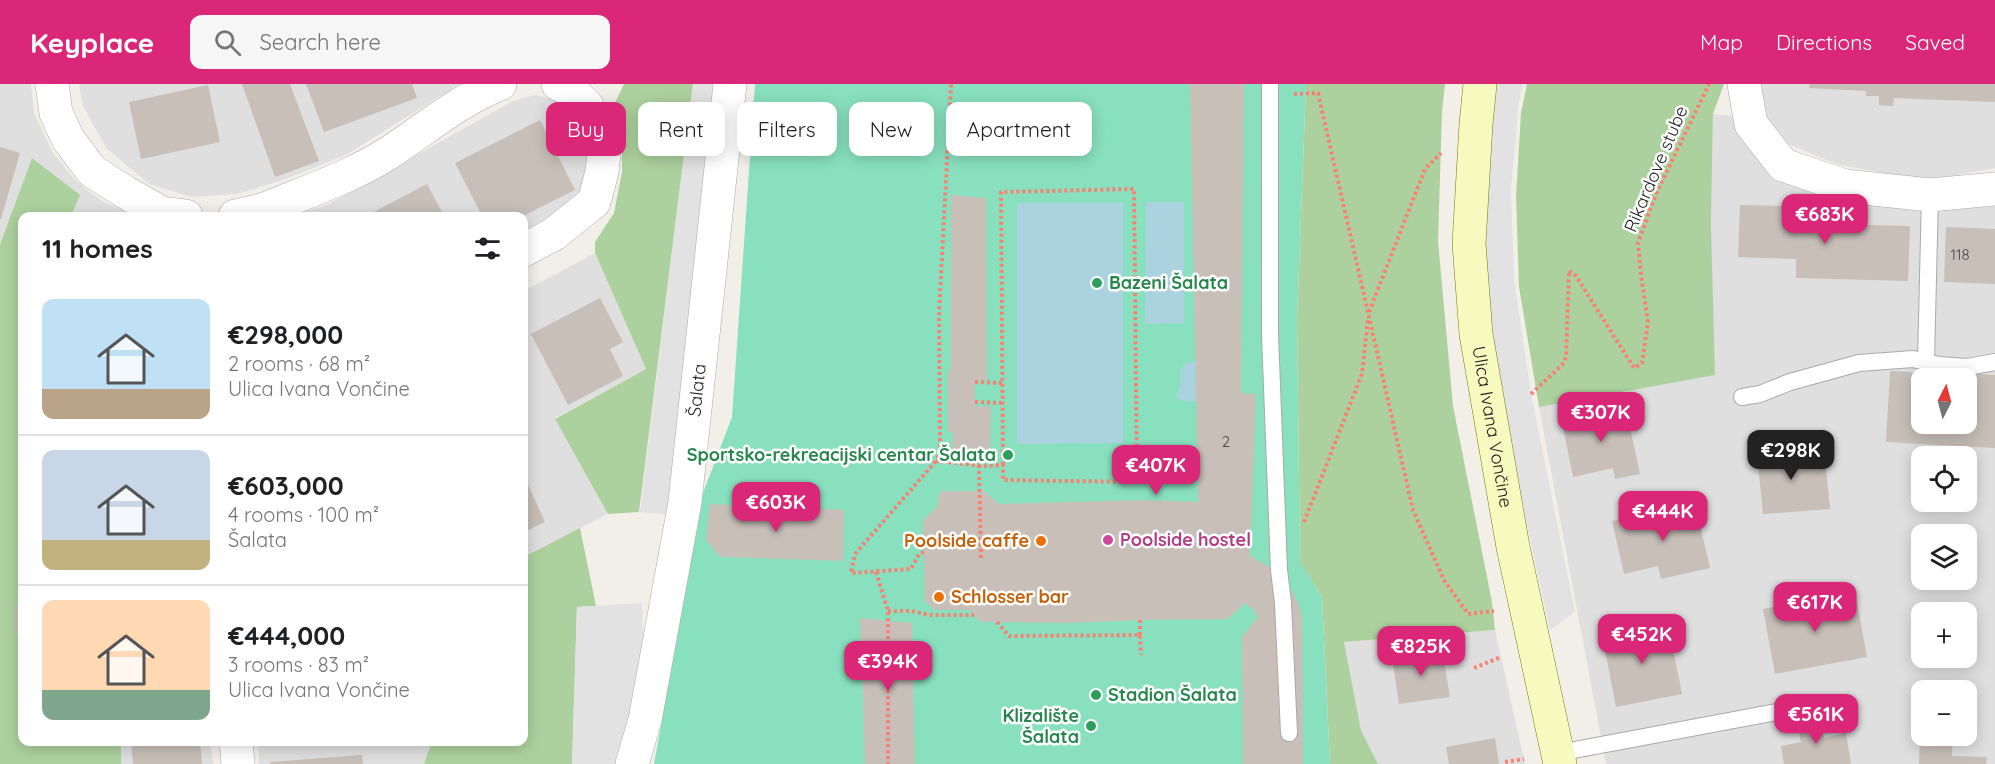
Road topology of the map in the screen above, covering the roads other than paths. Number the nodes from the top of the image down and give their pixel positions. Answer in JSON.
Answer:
{"nodes":[{"id":1,"x":52,"y":84,"type":"edge"},
{"id":2,"x":500,"y":84,"type":"edge"},
{"id":3,"x":558,"y":84,"type":"edge"},
{"id":4,"x":730,"y":84,"type":"edge"},
{"id":5,"x":1480,"y":84,"type":"edge"},
{"id":6,"x":1744,"y":84,"type":"edge"},
{"id":7,"x":1270,"y":89,"type":"edge"},
{"id":8,"x":1995,"y":189,"type":"edge"},
{"id":9,"x":1930,"y":195,"type":"junction"},
{"id":10,"x":160,"y":212,"type":"edge"},
{"id":11,"x":255,"y":212,"type":"edge"},
{"id":12,"x":528,"y":248,"type":"edge"},
{"id":13,"x":1926,"y":360,"type":"junction"},
{"id":14,"x":1995,"y":362,"type":"edge"},
{"id":15,"x":1742,"y":397,"type":"dead end"},
{"id":16,"x":1798,"y":708,"type":"dead end"},
{"id":17,"x":1289,"y":733,"type":"dead end"},
{"id":18,"x":236,"y":746,"type":"edge"},
{"id":19,"x":1559,"y":759,"type":"edge"},
{"id":20,"x":238,"y":764,"type":"edge"},
{"id":21,"x":632,"y":764,"type":"edge"}],
"edges":[{"from":1,"to":10,"type":"street"},
{"from":2,"to":11,"type":"street"},
{"from":3,"to":12,"type":"street"},
{"from":4,"to":21,"type":"street","name":"Šalata"},
{"from":5,"to":19,"type":"main road","name":"Ulica Ivana Vončine"},
{"from":6,"to":9,"type":"street"},
{"from":7,"to":17,"type":"lane"},
{"from":8,"to":9,"type":"street"},
{"from":9,"to":13,"type":"lane"},
{"from":13,"to":14,"type":"lane"},
{"from":13,"to":15,"type":"lane"},
{"from":16,"to":19,"type":"lane"},
{"from":18,"to":20,"type":"street"}]}
